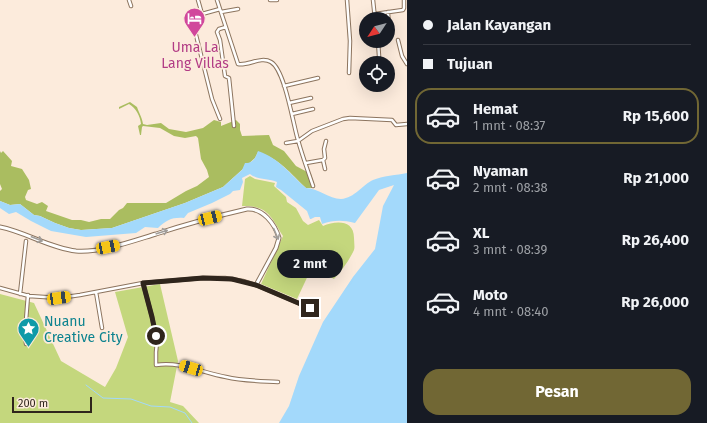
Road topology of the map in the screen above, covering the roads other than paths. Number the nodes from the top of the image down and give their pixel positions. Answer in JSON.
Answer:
{"nodes":[{"id":1,"x":129,"y":0,"type":"edge"},
{"id":2,"x":198,"y":0,"type":"edge"},
{"id":3,"x":217,"y":0,"type":"edge"},
{"id":4,"x":270,"y":0,"type":"edge"},
{"id":5,"x":277,"y":0,"type":"edge"},
{"id":6,"x":347,"y":0,"type":"edge"},
{"id":7,"x":373,"y":0,"type":"edge"},
{"id":8,"x":405,"y":2,"type":"edge"},
{"id":9,"x":131,"y":6,"type":"dead end"},
{"id":10,"x":238,"y":9,"type":"dead end"},
{"id":11,"x":220,"y":10,"type":"junction"},
{"id":12,"x":375,"y":12,"type":"edge"},
{"id":13,"x":388,"y":12,"type":"edge"},
{"id":14,"x":202,"y":14,"type":"junction"},
{"id":15,"x":226,"y":27,"type":"junction"},
{"id":16,"x":398,"y":40,"type":"dead end"},
{"id":17,"x":379,"y":48,"type":"edge"},
{"id":18,"x":380,"y":56,"type":"dead end"},
{"id":19,"x":407,"y":64,"type":"edge"},
{"id":20,"x":349,"y":73,"type":"dead end"},
{"id":21,"x":318,"y":78,"type":"dead end"},
{"id":22,"x":284,"y":86,"type":"junction"},
{"id":23,"x":311,"y":98,"type":"dead end"},
{"id":24,"x":289,"y":103,"type":"junction"},
{"id":25,"x":313,"y":108,"type":"dead end"},
{"id":26,"x":292,"y":114,"type":"junction"},
{"id":27,"x":220,"y":119,"type":"dead end"},
{"id":28,"x":407,"y":124,"type":"edge"},
{"id":29,"x":234,"y":126,"type":"dead end"},
{"id":30,"x":298,"y":141,"type":"junction"},
{"id":31,"x":326,"y":141,"type":"dead end"},
{"id":32,"x":286,"y":143,"type":"dead end"},
{"id":33,"x":323,"y":160,"type":"junction"},
{"id":34,"x":306,"y":163,"type":"junction"},
{"id":35,"x":325,"y":168,"type":"dead end"},
{"id":36,"x":313,"y":186,"type":"dead end"},
{"id":37,"x":0,"y":227,"type":"edge"},
{"id":38,"x":26,"y":241,"type":"dead end"},
{"id":39,"x":143,"y":283,"type":"junction"},
{"id":40,"x":256,"y":285,"type":"junction"},
{"id":41,"x":0,"y":288,"type":"edge"},
{"id":42,"x":96,"y":292,"type":"junction"},
{"id":43,"x":20,"y":294,"type":"junction"},
{"id":44,"x":28,"y":295,"type":"junction"},
{"id":45,"x":310,"y":308,"type":"dead end"},
{"id":46,"x":102,"y":328,"type":"dead end"},
{"id":47,"x":26,"y":344,"type":"dead end"},
{"id":48,"x":278,"y":382,"type":"dead end"}],
"edges":[{"from":1,"to":9,"type":"street"},
{"from":2,"to":14,"type":"street"},
{"from":3,"to":11,"type":"street"},
{"from":4,"to":5,"type":"street"},
{"from":6,"to":20,"type":"street"},
{"from":7,"to":12,"type":"street"},
{"from":8,"to":13,"type":"street"},
{"from":10,"to":11,"type":"street"},
{"from":11,"to":14,"type":"street"},
{"from":11,"to":15,"type":"street"},
{"from":14,"to":27,"type":"street"},
{"from":15,"to":22,"type":"street"},
{"from":15,"to":29,"type":"street"},
{"from":16,"to":19,"type":"street"},
{"from":17,"to":18,"type":"street"},
{"from":21,"to":22,"type":"street"},
{"from":22,"to":24,"type":"street"},
{"from":23,"to":24,"type":"street"},
{"from":24,"to":26,"type":"street"},
{"from":25,"to":26,"type":"street"},
{"from":26,"to":30,"type":"street"},
{"from":28,"to":30,"type":"street"},
{"from":30,"to":32,"type":"street"},
{"from":30,"to":34,"type":"street"},
{"from":31,"to":33,"type":"street"},
{"from":33,"to":34,"type":"street"},
{"from":33,"to":35,"type":"street"},
{"from":34,"to":36,"type":"street"},
{"from":37,"to":40,"type":"street","one_way":true},
{"from":38,"to":43,"type":"street"},
{"from":39,"to":40,"type":"street"},
{"from":39,"to":42,"type":"street"},
{"from":39,"to":48,"type":"street"},
{"from":40,"to":45,"type":"street"},
{"from":41,"to":43,"type":"street"},
{"from":42,"to":44,"type":"street"},
{"from":42,"to":46,"type":"street"},
{"from":43,"to":44,"type":"street"},
{"from":44,"to":47,"type":"street"}]}
